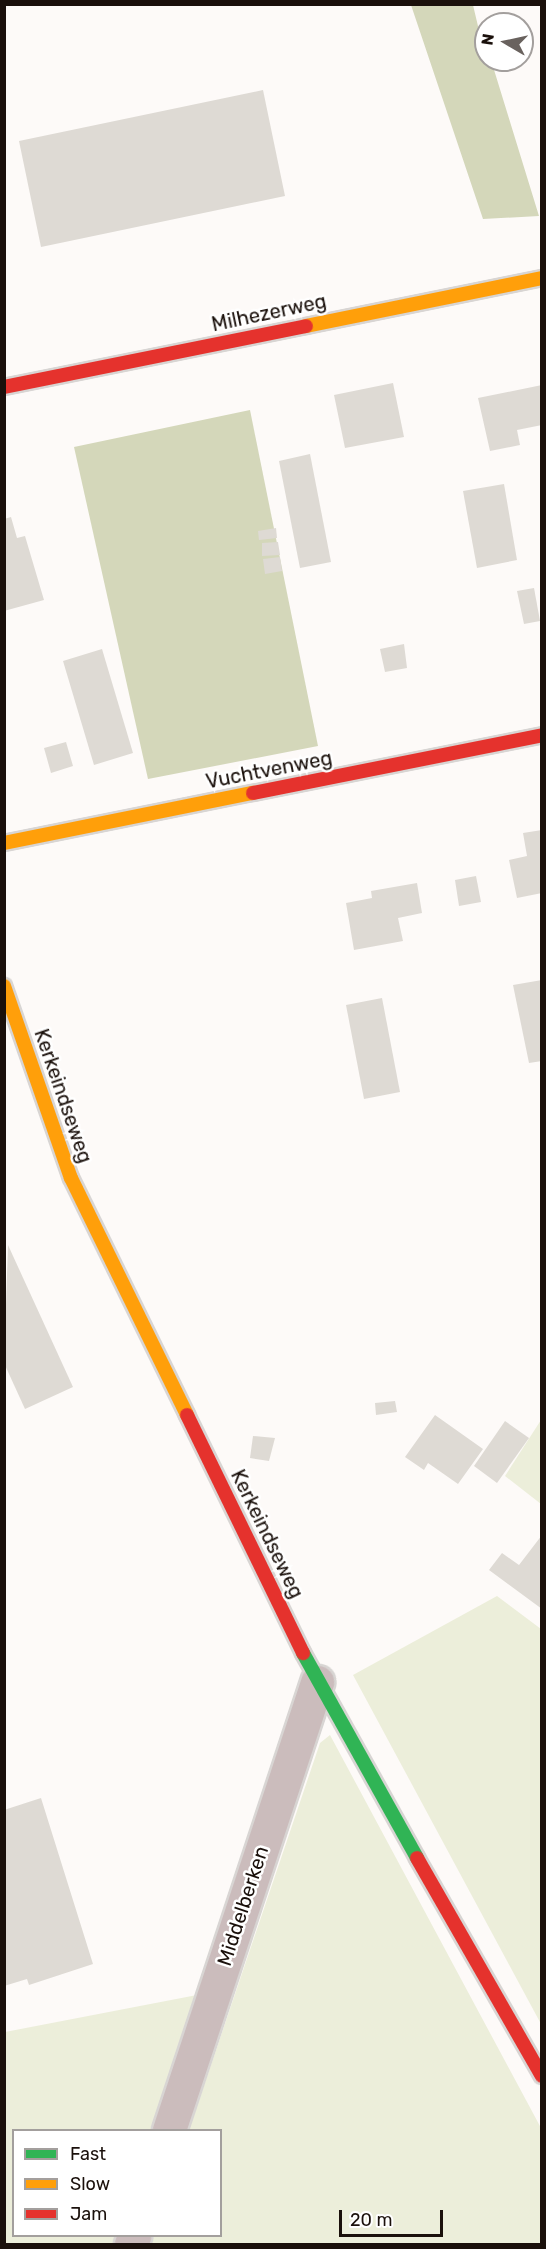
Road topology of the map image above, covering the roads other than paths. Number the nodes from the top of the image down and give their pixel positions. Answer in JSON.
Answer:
{"nodes":[{"id":1,"x":542,"y":278,"type":"edge"},
{"id":2,"x":4,"y":387,"type":"edge"},
{"id":3,"x":542,"y":735,"type":"edge"},
{"id":4,"x":4,"y":843,"type":"edge"},
{"id":5,"x":4,"y":986,"type":"edge"},
{"id":6,"x":317,"y":1682,"type":"junction"},
{"id":7,"x":542,"y":2076,"type":"edge"},
{"id":8,"x":169,"y":2129,"type":"edge"}],
"edges":[{"from":1,"to":2,"type":"street","name":"Milhezerweg"},
{"from":3,"to":4,"type":"street","name":"Vuchtvenweg"},
{"from":5,"to":6,"type":"street","name":"Kerkeindseweg"},
{"from":6,"to":7,"type":"street","name":"Kerkeindseweg"},
{"from":6,"to":8,"type":"street","name":"Middelberken"}]}
